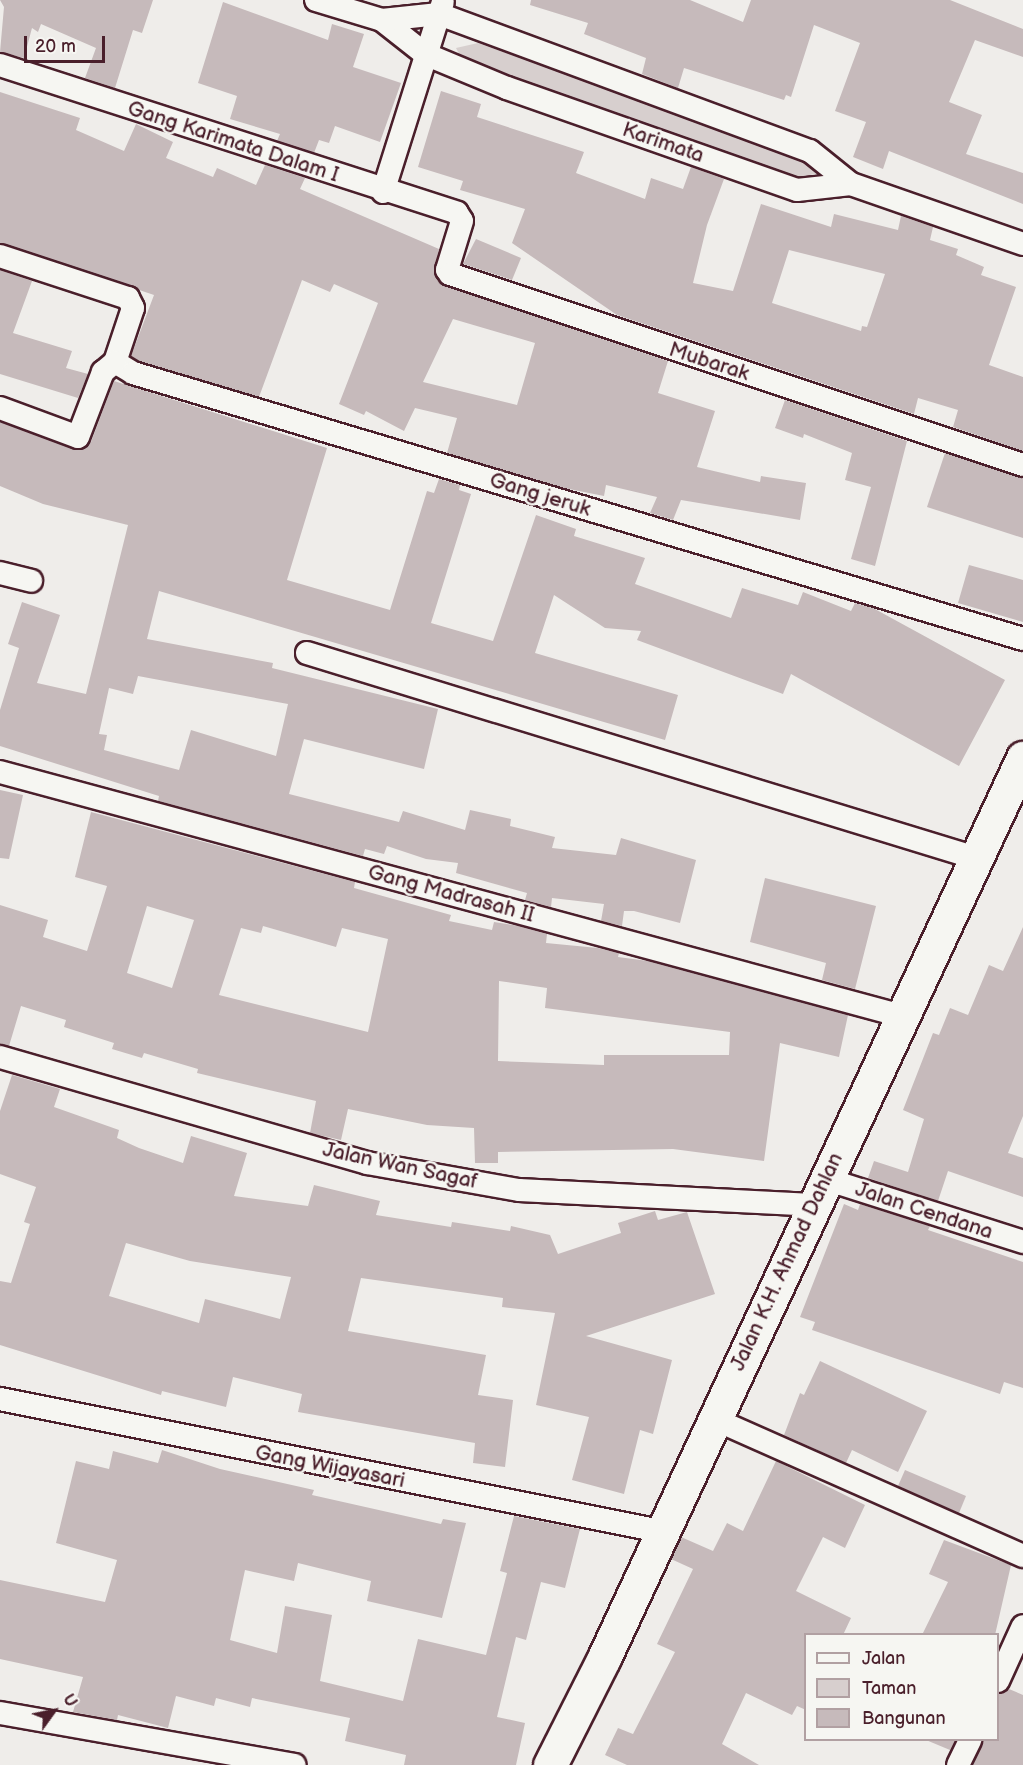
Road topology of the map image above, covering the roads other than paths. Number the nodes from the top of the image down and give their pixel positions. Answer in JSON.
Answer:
{"nodes":[{"id":1,"x":316,"y":0,"type":"edge"},
{"id":2,"x":441,"y":7,"type":"edge"},
{"id":3,"x":382,"y":20,"type":"junction"},
{"id":4,"x":425,"y":54,"type":"junction"},
{"id":5,"x":0,"y":65,"type":"edge"},
{"id":6,"x":851,"y":184,"type":"junction"},
{"id":7,"x":383,"y":192,"type":"junction"},
{"id":8,"x":462,"y":221,"type":"joint"},
{"id":9,"x":1023,"y":244,"type":"edge"},
{"id":10,"x":0,"y":256,"type":"edge"},
{"id":11,"x":115,"y":363,"type":"junction"},
{"id":12,"x":0,"y":408,"type":"edge"},
{"id":13,"x":1023,"y":465,"type":"edge"},
{"id":14,"x":0,"y":573,"type":"edge"},
{"id":15,"x":31,"y":581,"type":"dead end"},
{"id":16,"x":1023,"y":639,"type":"edge"},
{"id":17,"x":307,"y":653,"type":"dead end"},
{"id":18,"x":1023,"y":758,"type":"edge"},
{"id":19,"x":0,"y":772,"type":"edge"},
{"id":20,"x":976,"y":858,"type":"junction"},
{"id":21,"x":902,"y":1016,"type":"junction"},
{"id":22,"x":0,"y":1057,"type":"edge"},
{"id":23,"x":819,"y":1192,"type":"junction"},
{"id":24,"x":1023,"y":1242,"type":"edge"},
{"id":25,"x":0,"y":1399,"type":"edge"},
{"id":26,"x":714,"y":1419,"type":"junction"},
{"id":27,"x":660,"y":1531,"type":"junction"},
{"id":28,"x":1023,"y":1556,"type":"edge"},
{"id":29,"x":1023,"y":1626,"type":"edge"},
{"id":30,"x":999,"y":1679,"type":"edge"},
{"id":31,"x":0,"y":1713,"type":"edge"},
{"id":32,"x":970,"y":1741,"type":"edge"},
{"id":33,"x":294,"y":1765,"type":"edge"},
{"id":34,"x":550,"y":1765,"type":"edge"},
{"id":35,"x":958,"y":1765,"type":"edge"}],
"edges":[{"from":1,"to":3,"type":"street","name":"Karimata"},
{"from":2,"to":3,"type":"street"},
{"from":2,"to":4,"type":"street"},
{"from":2,"to":6,"type":"street"},
{"from":3,"to":4,"type":"street","name":"Karimata"},
{"from":4,"to":6,"type":"street","name":"Karimata"},
{"from":4,"to":7,"type":"street"},
{"from":5,"to":7,"type":"street","name":"Gang Karimata Dalam I"},
{"from":6,"to":9,"type":"street","name":"Karimata"},
{"from":7,"to":8,"type":"street","name":"Gang Karimata Dalam I"},
{"from":8,"to":13,"type":"street","name":"Mubarak"},
{"from":10,"to":11,"type":"street"},
{"from":11,"to":12,"type":"street"},
{"from":11,"to":16,"type":"street","name":"Gang jeruk"},
{"from":14,"to":15,"type":"street"},
{"from":17,"to":20,"type":"street"},
{"from":18,"to":20,"type":"main road","name":"Jalan K.H. Ahmad Dahlan"},
{"from":19,"to":21,"type":"street","name":"Gang Madrasah II"},
{"from":20,"to":21,"type":"main road","name":"Jalan K.H. Ahmad Dahlan"},
{"from":21,"to":23,"type":"main road","name":"Jalan K.H. Ahmad Dahlan"},
{"from":22,"to":23,"type":"street","name":"Jalan Wan Sagaf"},
{"from":23,"to":24,"type":"street","name":"Jalan Cendana"},
{"from":23,"to":26,"type":"main road","name":"Jalan K.H. Ahmad Dahlan"},
{"from":25,"to":27,"type":"street","name":"Gang Wijayasari"},
{"from":26,"to":27,"type":"main road","name":"Jalan K.H. Ahmad Dahlan"},
{"from":26,"to":28,"type":"street"},
{"from":27,"to":34,"type":"main road","name":"Jalan K.H. Ahmad Dahlan"},
{"from":29,"to":30,"type":"street"},
{"from":31,"to":33,"type":"street"},
{"from":32,"to":35,"type":"street"}]}
